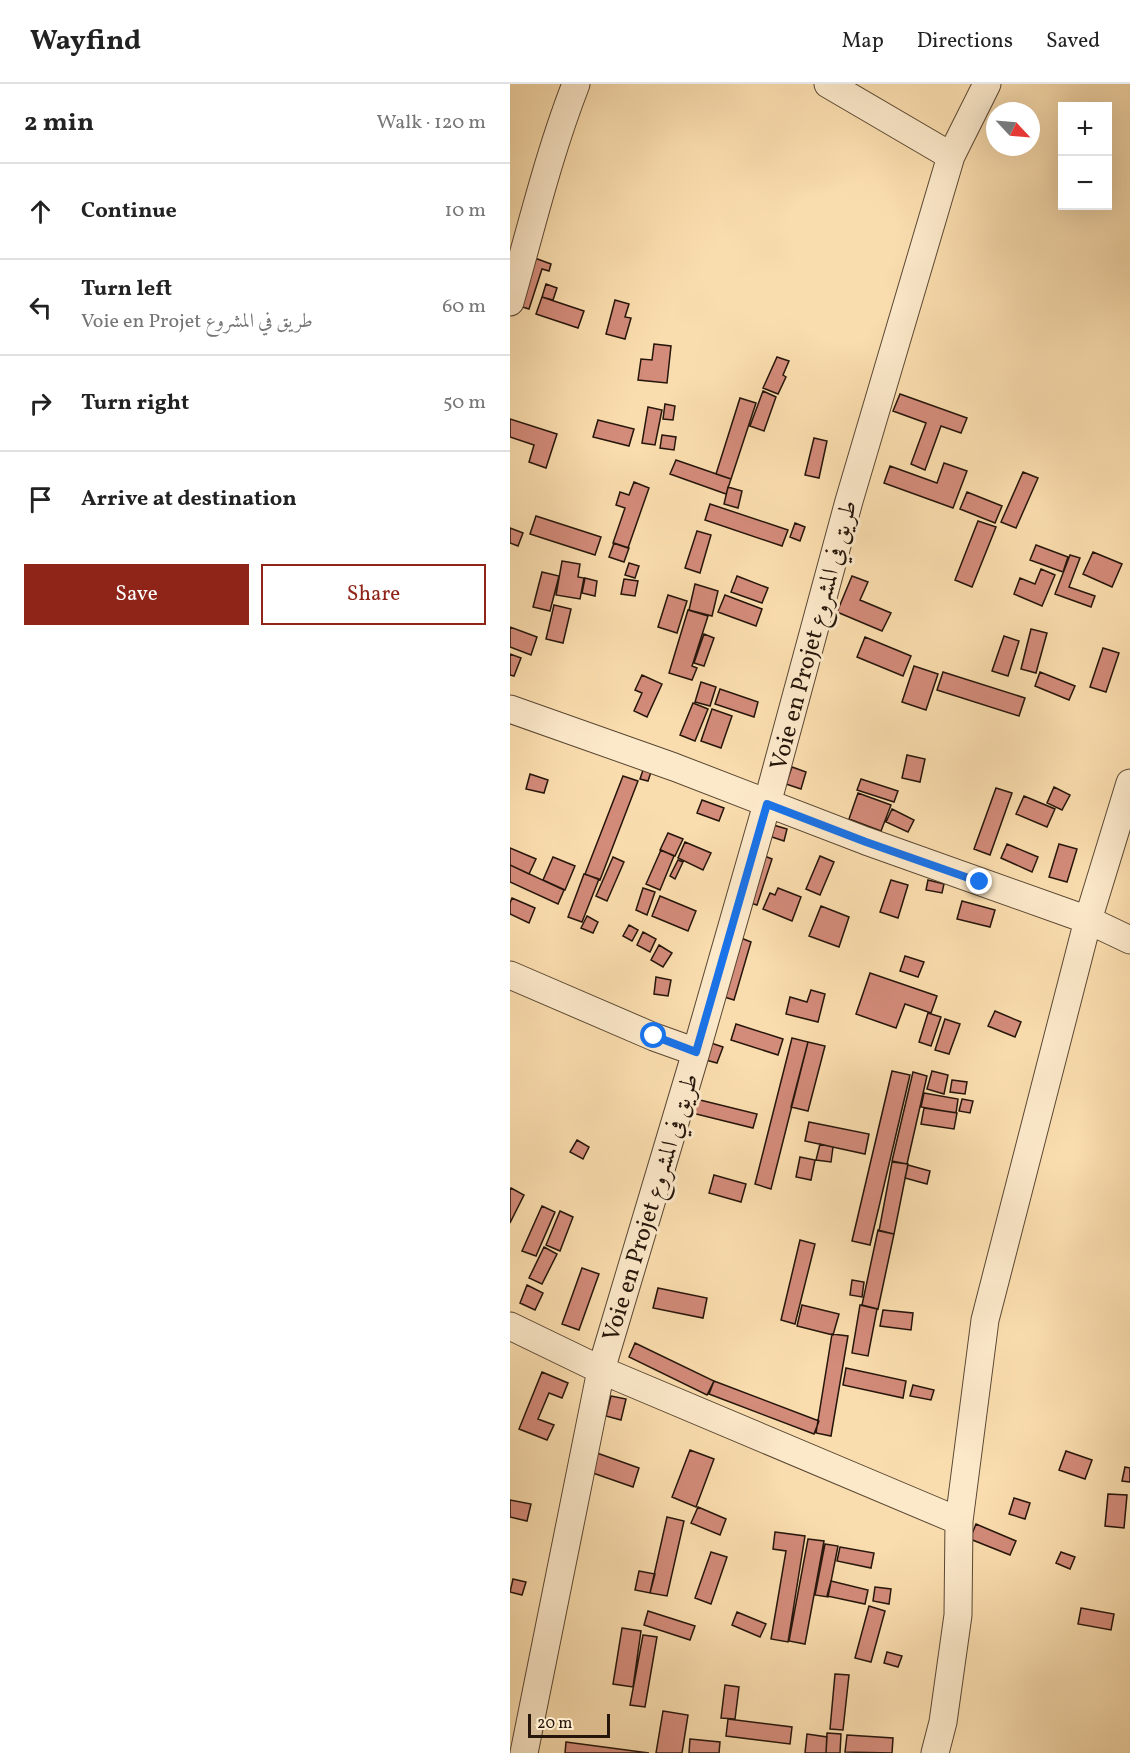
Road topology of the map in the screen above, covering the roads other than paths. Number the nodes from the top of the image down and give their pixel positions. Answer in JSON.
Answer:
{"nodes":[{"id":1,"x":576,"y":84,"type":"edge"},
{"id":2,"x":828,"y":84,"type":"edge"},
{"id":3,"x":987,"y":84,"type":"edge"},
{"id":4,"x":951,"y":156,"type":"junction"},
{"id":5,"x":510,"y":302,"type":"edge"},
{"id":6,"x":510,"y":709,"type":"edge"},
{"id":7,"x":1130,"y":783,"type":"edge"},
{"id":8,"x":767,"y":804,"type":"junction"},
{"id":9,"x":1088,"y":920,"type":"junction"},
{"id":10,"x":1130,"y":940,"type":"edge"},
{"id":11,"x":510,"y":975,"type":"edge"},
{"id":12,"x":696,"y":1052,"type":"junction"},
{"id":13,"x":510,"y":1326,"type":"edge"},
{"id":14,"x":601,"y":1370,"type":"junction"},
{"id":15,"x":959,"y":1521,"type":"junction"},
{"id":16,"x":524,"y":1753,"type":"edge"},
{"id":17,"x":935,"y":1753,"type":"edge"}],
"edges":[{"from":1,"to":5,"type":"street"},
{"from":2,"to":4,"type":"street"},
{"from":3,"to":4,"type":"street","name":"Voie en Projet طريق في المشروع"},
{"from":4,"to":8,"type":"street","name":"Voie en Projet طريق في المشروع"},
{"from":6,"to":8,"type":"street"},
{"from":7,"to":9,"type":"street"},
{"from":8,"to":9,"type":"street"},
{"from":8,"to":12,"type":"street","name":"Voie en Projet طريق في المشروع"},
{"from":9,"to":10,"type":"street"},
{"from":9,"to":15,"type":"street"},
{"from":11,"to":12,"type":"street"},
{"from":12,"to":14,"type":"street","name":"Voie en Projet طريق في المشروع"},
{"from":13,"to":14,"type":"street"},
{"from":14,"to":15,"type":"street"},
{"from":14,"to":16,"type":"street","name":"Voie en Projet طريق في المشروع"},
{"from":15,"to":17,"type":"street"}]}
